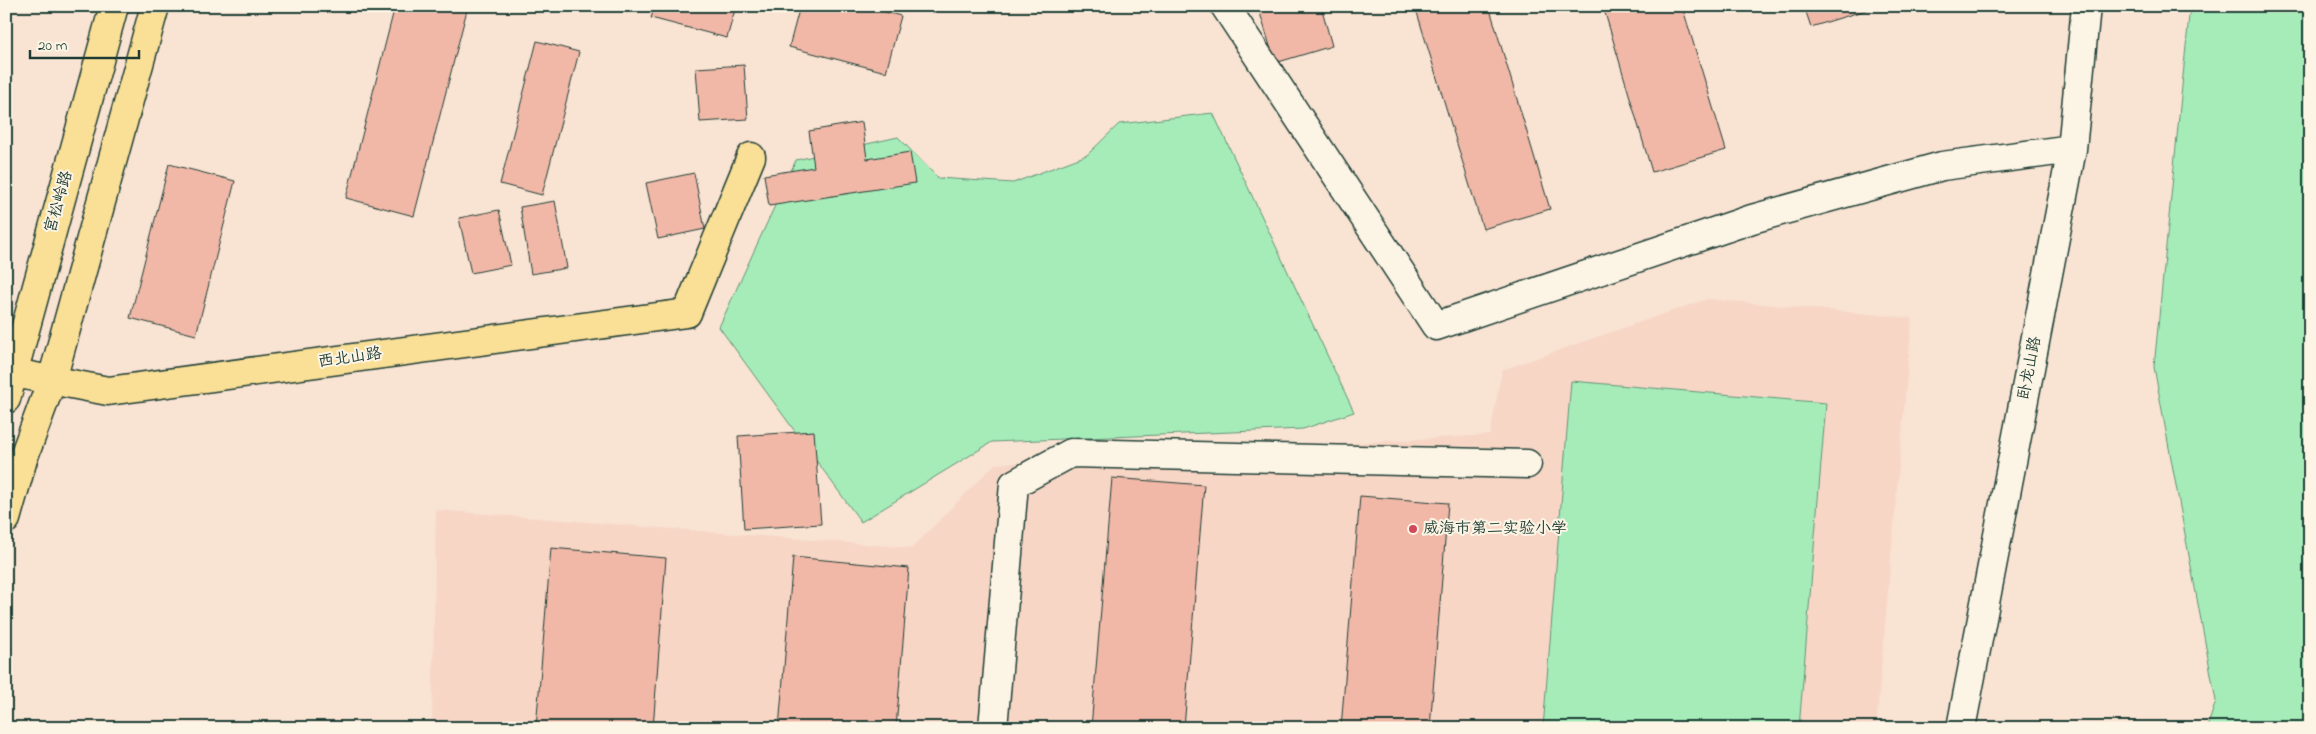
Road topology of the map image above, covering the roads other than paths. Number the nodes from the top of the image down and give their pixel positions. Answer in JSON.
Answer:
{"nodes":[{"id":1,"x":114,"y":6,"type":"edge"},
{"id":2,"x":155,"y":6,"type":"edge"},
{"id":3,"x":1225,"y":6,"type":"edge"},
{"id":4,"x":2086,"y":6,"type":"edge"},
{"id":5,"x":2072,"y":149,"type":"junction"},
{"id":6,"x":750,"y":157,"type":"dead end"},
{"id":7,"x":9,"y":372,"type":"edge"},
{"id":8,"x":52,"y":380,"type":"junction"},
{"id":9,"x":6,"y":399,"type":"edge"},
{"id":10,"x":1527,"y":464,"type":"dead end"},
{"id":11,"x":6,"y":519,"type":"edge"},
{"id":12,"x":993,"y":728,"type":"edge"},
{"id":13,"x":1961,"y":728,"type":"edge"}],
"edges":[{"from":1,"to":7,"type":"main road","name":"宫松岭路"},
{"from":2,"to":8,"type":"main road"},
{"from":3,"to":5,"type":"street"},
{"from":4,"to":5,"type":"street","name":"卧龙山路"},
{"from":5,"to":13,"type":"street","name":"卧龙山路"},
{"from":6,"to":8,"type":"main road","name":"西北山路"},
{"from":7,"to":8,"type":"main road","name":"西北山路"},
{"from":7,"to":9,"type":"main road","name":"宫松岭路"},
{"from":8,"to":11,"type":"main road"},
{"from":10,"to":12,"type":"street"}]}
